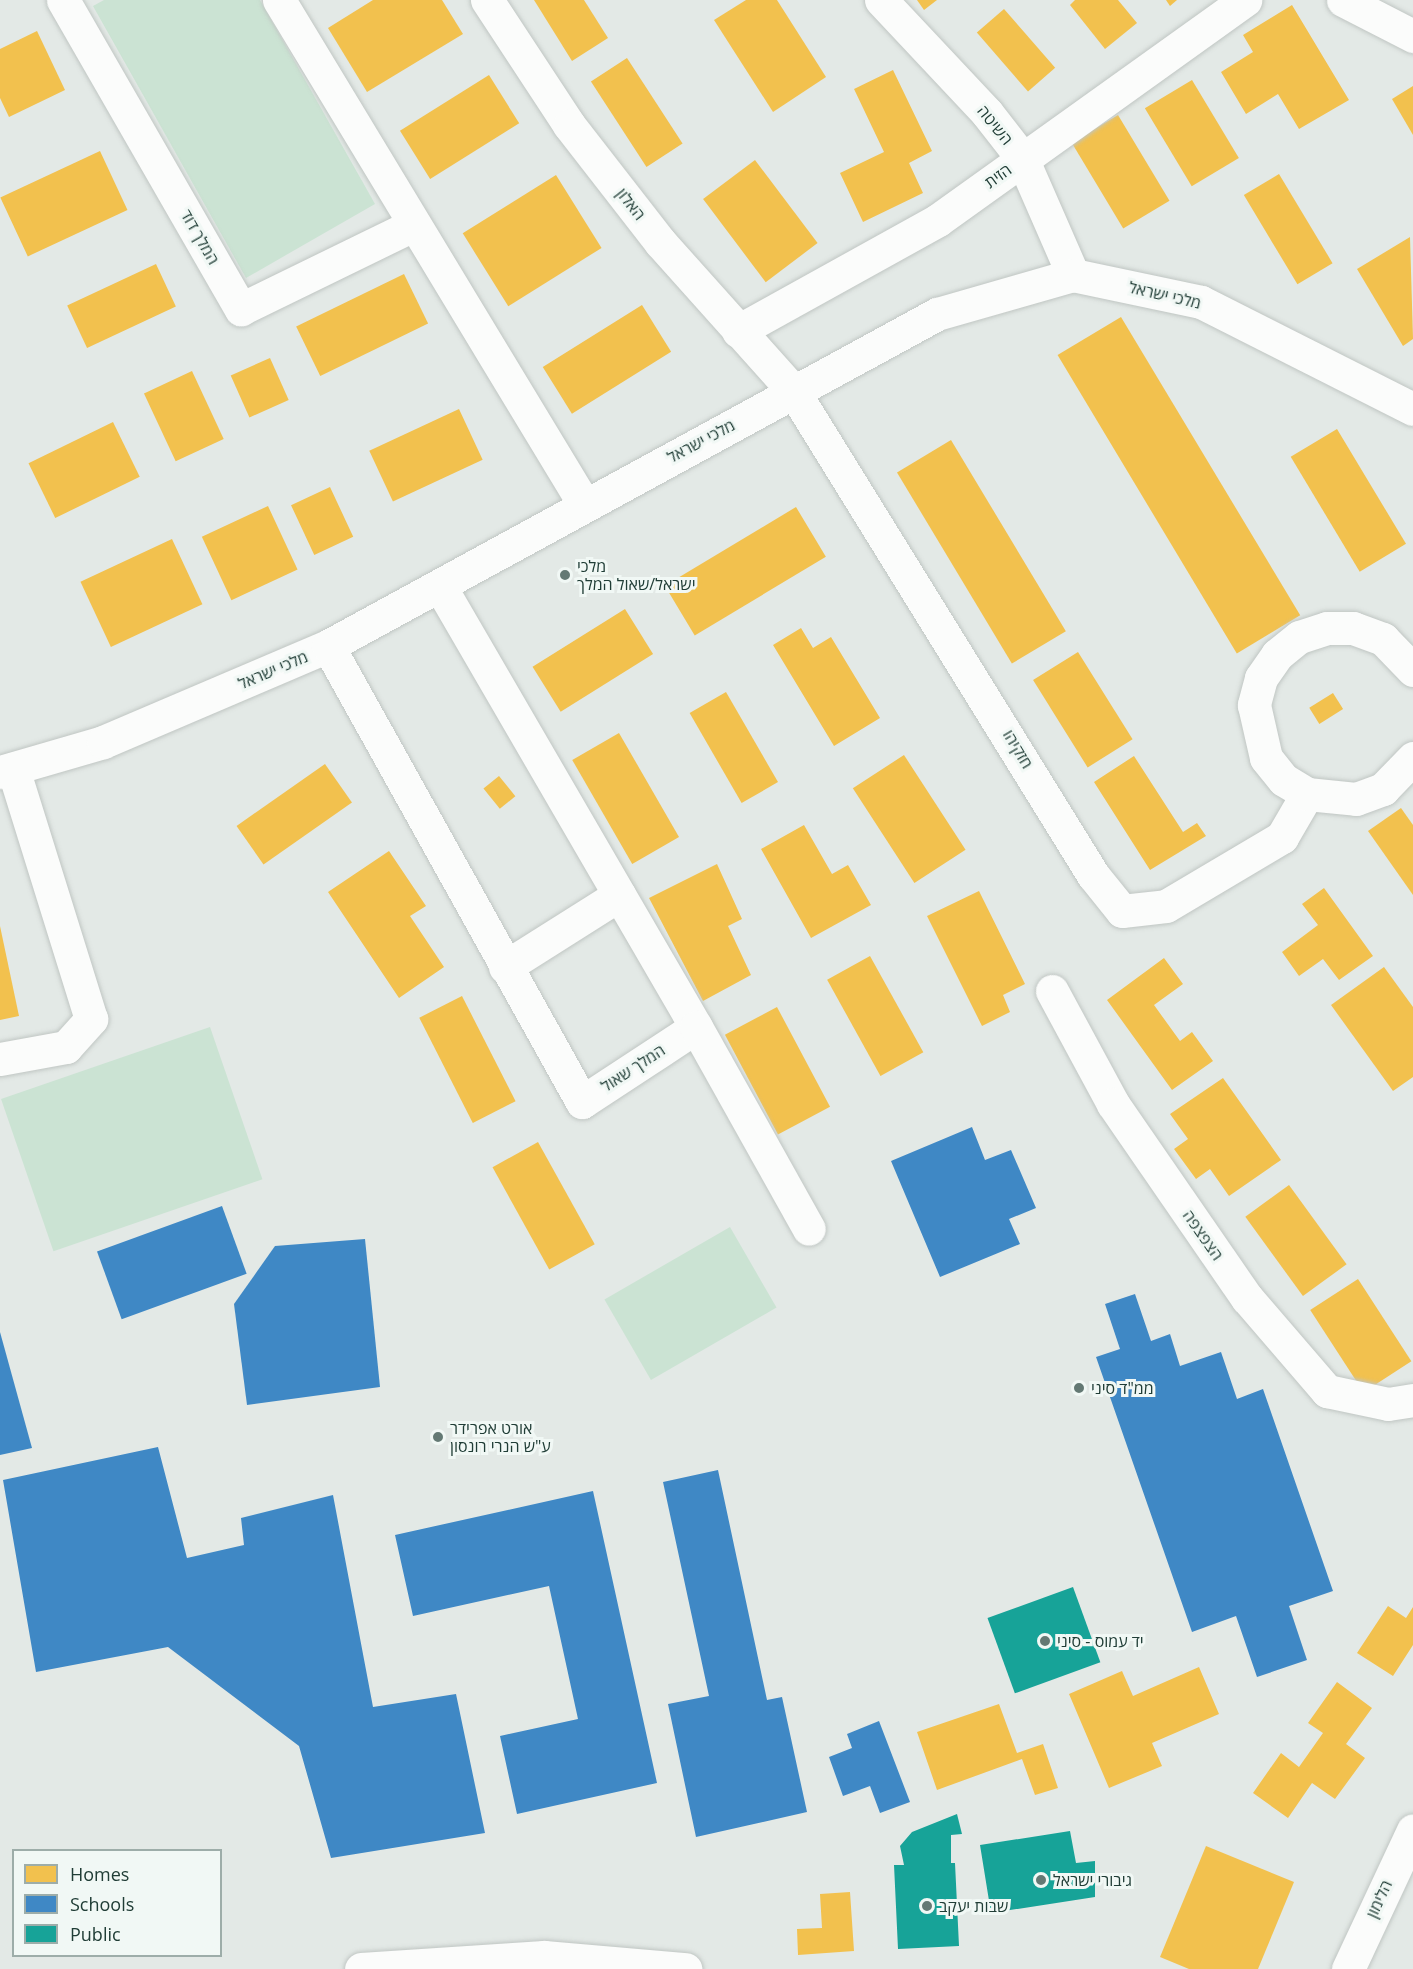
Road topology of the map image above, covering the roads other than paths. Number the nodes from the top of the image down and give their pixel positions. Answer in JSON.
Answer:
{"nodes":[{"id":1,"x":63,"y":0,"type":"edge"},
{"id":2,"x":279,"y":0,"type":"edge"},
{"id":3,"x":487,"y":0,"type":"edge"},
{"id":4,"x":881,"y":0,"type":"edge"},
{"id":5,"x":1245,"y":0,"type":"edge"},
{"id":6,"x":1342,"y":0,"type":"edge"},
{"id":7,"x":1413,"y":36,"type":"edge"},
{"id":8,"x":1022,"y":159,"type":"junction"},
{"id":9,"x":413,"y":225,"type":"junction"},
{"id":10,"x":1073,"y":275,"type":"junction"},
{"id":11,"x":738,"y":331,"type":"junction"},
{"id":12,"x":794,"y":392,"type":"junction"},
{"id":13,"x":1413,"y":409,"type":"edge"},
{"id":14,"x":584,"y":504,"type":"junction"},
{"id":15,"x":441,"y":588,"type":"junction"},
{"id":16,"x":328,"y":646,"type":"junction"},
{"id":17,"x":1413,"y":670,"type":"edge"},
{"id":18,"x":1413,"y":758,"type":"edge"},
{"id":19,"x":6,"y":771,"type":"edge"},
{"id":20,"x":1307,"y":794,"type":"junction"},
{"id":21,"x":619,"y":895,"type":"junction"},
{"id":22,"x":505,"y":967,"type":"junction"},
{"id":23,"x":1052,"y":991,"type":"dead end"},
{"id":24,"x":696,"y":1027,"type":"junction"},
{"id":25,"x":0,"y":1059,"type":"edge"},
{"id":26,"x":809,"y":1229,"type":"dead end"},
{"id":27,"x":1413,"y":1400,"type":"edge"},
{"id":28,"x":1413,"y":1830,"type":"edge"},
{"id":29,"x":361,"y":1969,"type":"edge"},
{"id":30,"x":685,"y":1969,"type":"edge"},
{"id":31,"x":1348,"y":1969,"type":"edge"}],
"edges":[{"from":1,"to":9,"type":"street","name":"המלך דוד"},
{"from":2,"to":9,"type":"street"},
{"from":3,"to":11,"type":"street","name":"האלון"},
{"from":4,"to":8,"type":"street","name":"השיטה"},
{"from":5,"to":8,"type":"street","name":"הזית"},
{"from":6,"to":7,"type":"street"},
{"from":8,"to":10,"type":"street","name":"השיטה"},
{"from":8,"to":11,"type":"street","name":"הזית"},
{"from":9,"to":14,"type":"street"},
{"from":10,"to":12,"type":"street","name":"מלכי ישראל"},
{"from":10,"to":13,"type":"street","name":"מלכי ישראל"},
{"from":11,"to":12,"type":"street","name":"האלון"},
{"from":12,"to":14,"type":"street","name":"מלכי ישראל"},
{"from":12,"to":20,"type":"street","name":"חזקיהו"},
{"from":14,"to":15,"type":"street","name":"מלכי ישראל"},
{"from":15,"to":16,"type":"street","name":"מלכי ישראל"},
{"from":15,"to":21,"type":"street"},
{"from":16,"to":19,"type":"street","name":"מלכי ישראל"},
{"from":16,"to":22,"type":"street","name":"המלך שאול"},
{"from":17,"to":20,"type":"street"},
{"from":18,"to":20,"type":"street"},
{"from":19,"to":25,"type":"street"},
{"from":21,"to":22,"type":"street"},
{"from":21,"to":24,"type":"street"},
{"from":22,"to":24,"type":"street","name":"המלך שאול"},
{"from":23,"to":27,"type":"street","name":"הצפצפה"},
{"from":24,"to":26,"type":"street"},
{"from":28,"to":31,"type":"street","name":"הלימון"},
{"from":29,"to":30,"type":"street"}]}
